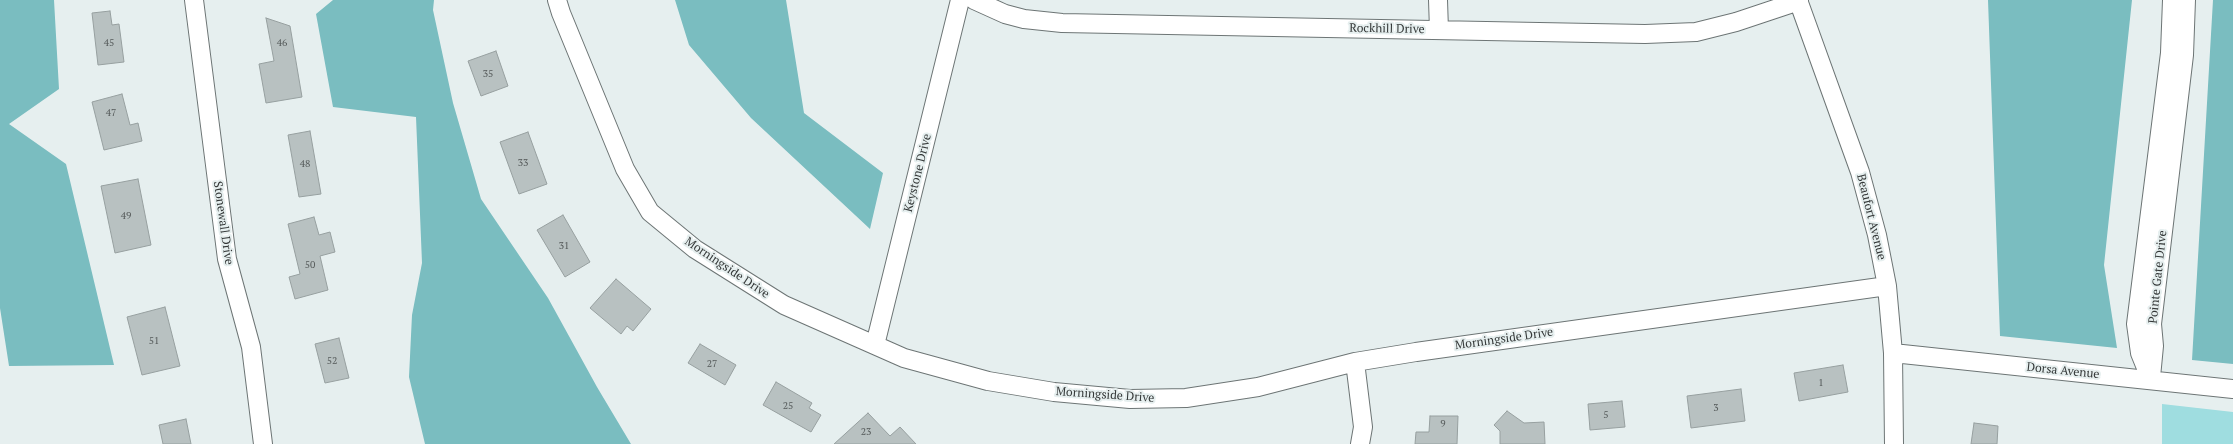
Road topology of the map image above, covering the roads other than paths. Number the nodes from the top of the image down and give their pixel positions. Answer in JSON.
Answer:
{"nodes":[{"id":1,"x":194,"y":0,"type":"edge"},
{"id":2,"x":557,"y":0,"type":"edge"},
{"id":3,"x":960,"y":0,"type":"edge"},
{"id":4,"x":974,"y":0,"type":"edge"},
{"id":5,"x":1438,"y":0,"type":"edge"},
{"id":6,"x":2172,"y":0,"type":"edge"},
{"id":7,"x":2186,"y":0,"type":"edge"},
{"id":8,"x":1799,"y":1,"type":"edge"},
{"id":9,"x":1440,"y":30,"type":"junction"},
{"id":10,"x":1887,"y":286,"type":"junction"},
{"id":11,"x":875,"y":346,"type":"junction"},
{"id":12,"x":1893,"y":353,"type":"junction"},
{"id":13,"x":1355,"y":362,"type":"junction"},
{"id":14,"x":2151,"y":380,"type":"junction"},
{"id":15,"x":2233,"y":389,"type":"edge"},
{"id":16,"x":263,"y":444,"type":"edge"},
{"id":17,"x":1360,"y":444,"type":"edge"},
{"id":18,"x":1894,"y":444,"type":"edge"}],
"edges":[{"from":1,"to":16,"type":"street","name":"Stonewall Drive"},
{"from":2,"to":11,"type":"street","name":"Morningside Drive"},
{"from":3,"to":11,"type":"street","name":"Keystone Drive"},
{"from":4,"to":9,"type":"street","name":"Rockhill Drive"},
{"from":5,"to":9,"type":"street"},
{"from":6,"to":14,"type":"street","name":"Pointe Gate Drive"},
{"from":7,"to":14,"type":"street","name":"Pointe Gate Drive"},
{"from":8,"to":9,"type":"street","name":"Rockhill Drive"},
{"from":8,"to":10,"type":"street","name":"Beaufort Avenue"},
{"from":10,"to":12,"type":"street","name":"Beaufort Avenue"},
{"from":10,"to":13,"type":"street","name":"Morningside Drive"},
{"from":11,"to":13,"type":"street","name":"Morningside Drive"},
{"from":12,"to":14,"type":"street","name":"Dorsa Avenue"},
{"from":12,"to":18,"type":"street","name":"Beaufort Avenue"},
{"from":13,"to":17,"type":"street"},
{"from":14,"to":15,"type":"street","name":"Dorsa Avenue"}]}
